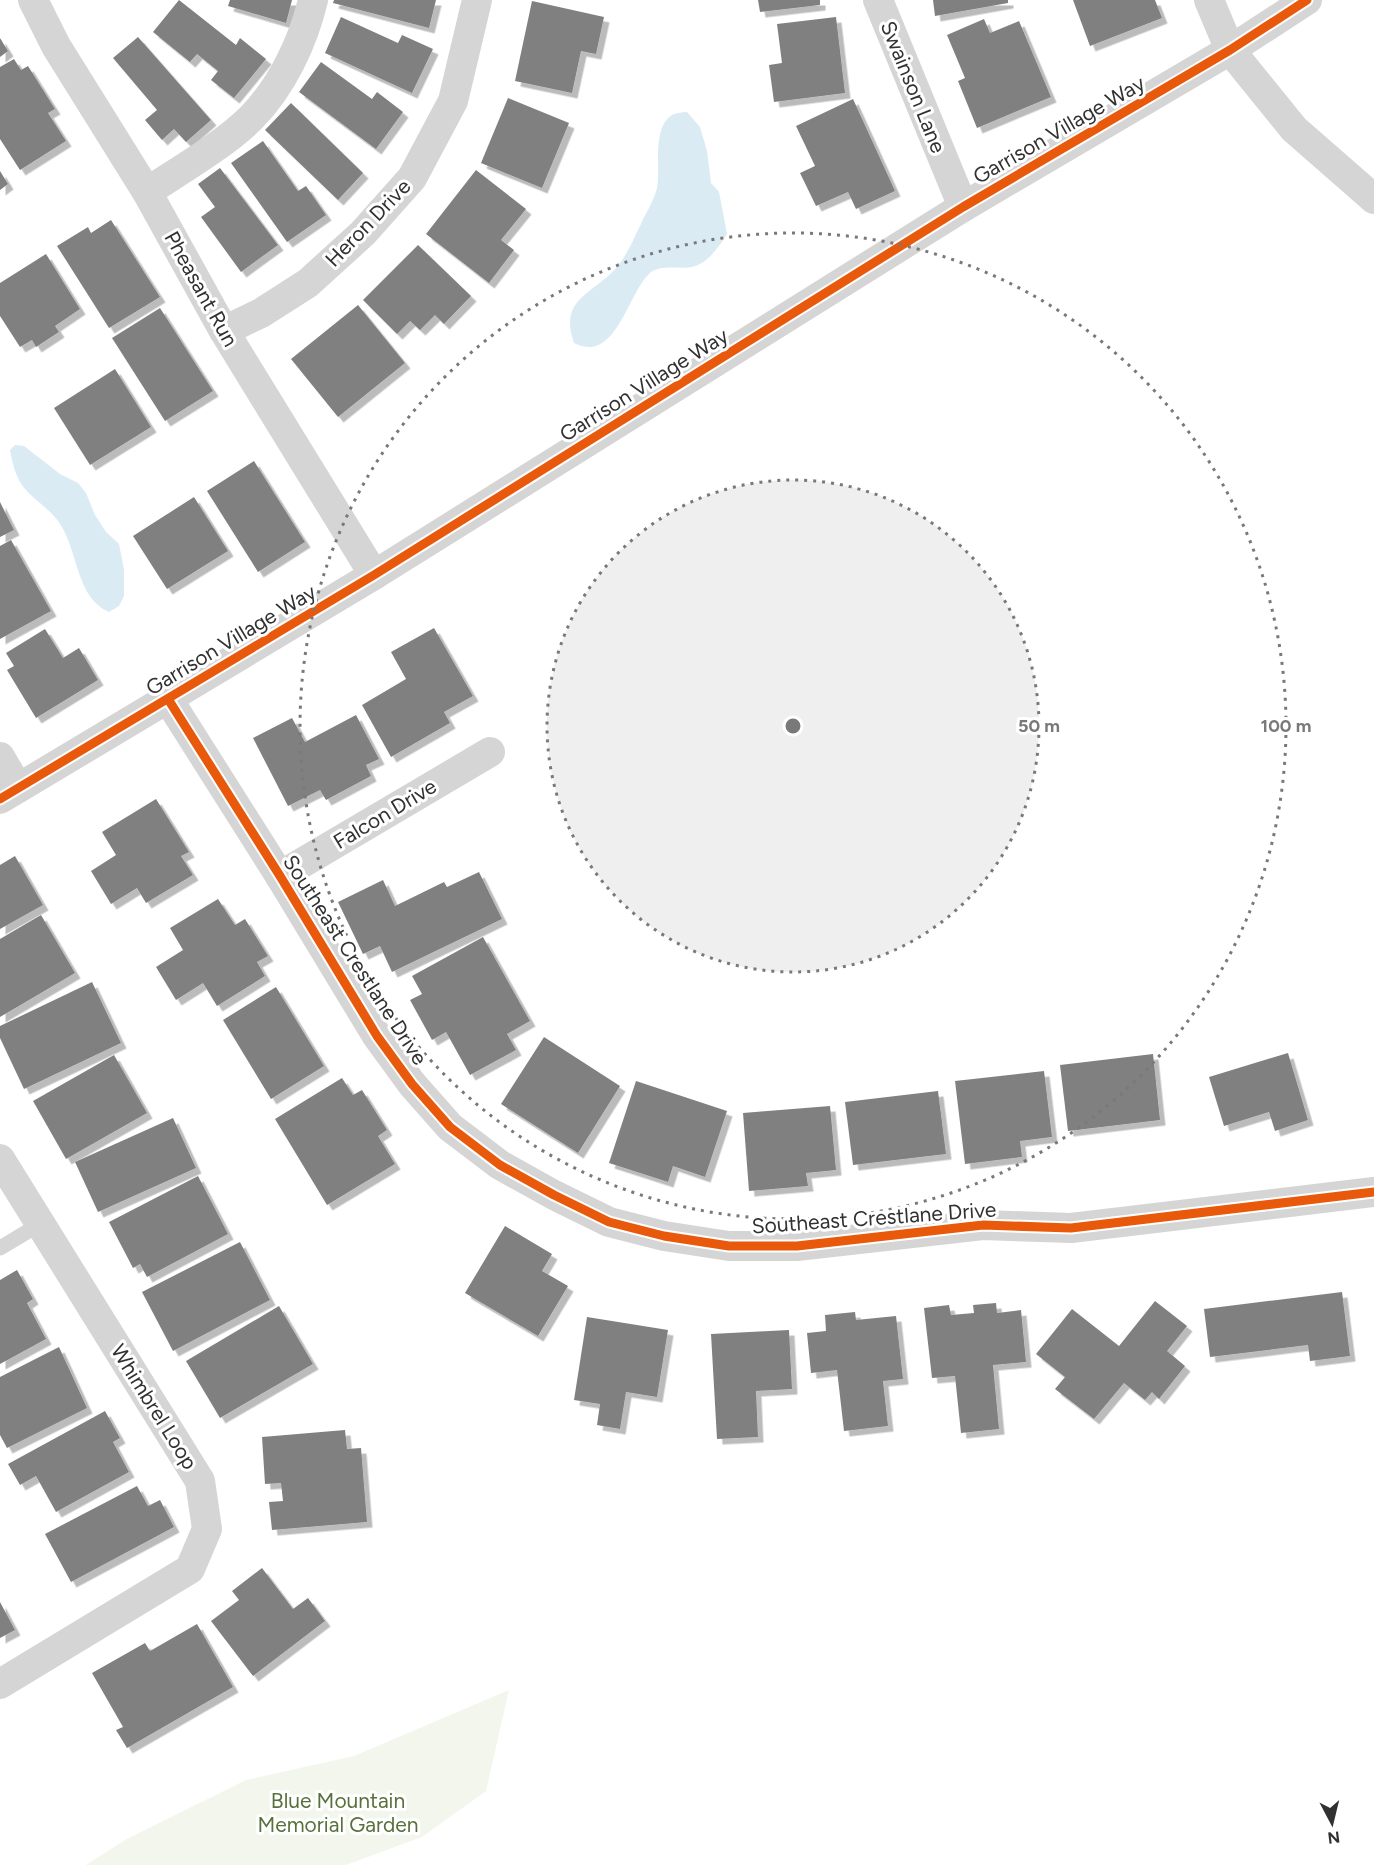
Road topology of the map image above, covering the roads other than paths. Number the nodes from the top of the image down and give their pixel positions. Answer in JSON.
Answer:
{"nodes":[{"id":1,"x":33,"y":0,"type":"edge"},
{"id":2,"x":313,"y":0,"type":"edge"},
{"id":3,"x":477,"y":0,"type":"edge"},
{"id":4,"x":878,"y":0,"type":"edge"},
{"id":5,"x":1209,"y":0,"type":"edge"},
{"id":6,"x":1307,"y":0,"type":"edge"},
{"id":7,"x":1230,"y":50,"type":"junction"},
{"id":8,"x":147,"y":192,"type":"junction"},
{"id":9,"x":1374,"y":199,"type":"edge"},
{"id":10,"x":963,"y":207,"type":"junction"},
{"id":11,"x":224,"y":331,"type":"junction"},
{"id":12,"x":374,"y":575,"type":"junction"},
{"id":13,"x":168,"y":699,"type":"junction"},
{"id":14,"x":490,"y":752,"type":"dead end"},
{"id":15,"x":0,"y":757,"type":"edge"},
{"id":16,"x":9,"y":793,"type":"edge"},
{"id":17,"x":280,"y":876,"type":"junction"},
{"id":18,"x":0,"y":1159,"type":"edge"},
{"id":19,"x":1374,"y":1192,"type":"edge"},
{"id":20,"x":40,"y":1224,"type":"junction"},
{"id":21,"x":0,"y":1248,"type":"edge"},
{"id":22,"x":0,"y":1684,"type":"edge"}],
"edges":[{"from":1,"to":8,"type":"street","name":"Pheasant Run"},
{"from":2,"to":8,"type":"street"},
{"from":3,"to":11,"type":"street","name":"Heron Drive"},
{"from":4,"to":10,"type":"street","name":"Swainson Lane"},
{"from":5,"to":7,"type":"street"},
{"from":6,"to":7,"type":"street","name":"Garrison Village Way"},
{"from":7,"to":9,"type":"street"},
{"from":7,"to":10,"type":"street","name":"Garrison Village Way"},
{"from":8,"to":11,"type":"street","name":"Pheasant Run"},
{"from":10,"to":12,"type":"street","name":"Garrison Village Way"},
{"from":11,"to":12,"type":"street","name":"Pheasant Run"},
{"from":12,"to":13,"type":"street","name":"Garrison Village Way"},
{"from":13,"to":16,"type":"street","name":"Garrison Village Way"},
{"from":13,"to":17,"type":"street","name":"Southeast Crestlane Drive"},
{"from":14,"to":17,"type":"street","name":"Falcon Drive"},
{"from":15,"to":16,"type":"street"},
{"from":17,"to":19,"type":"street","name":"Southeast Crestlane Drive"},
{"from":18,"to":20,"type":"street","name":"Whimbrel Loop"},
{"from":20,"to":21,"type":"lane"},
{"from":20,"to":22,"type":"street","name":"Whimbrel Loop"}]}
